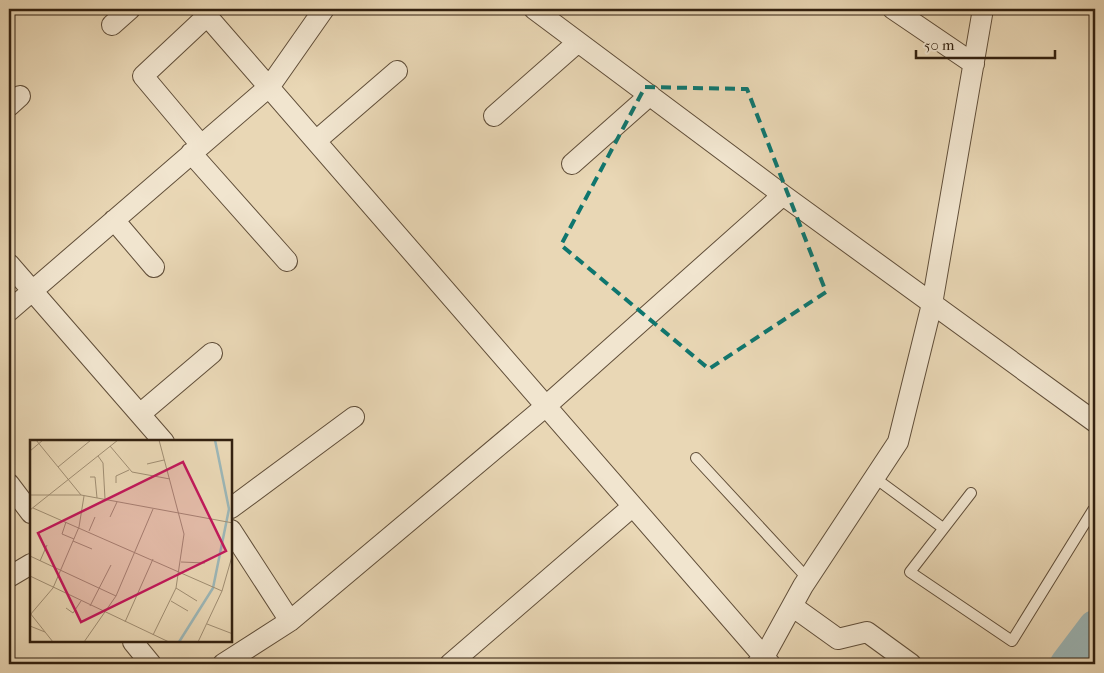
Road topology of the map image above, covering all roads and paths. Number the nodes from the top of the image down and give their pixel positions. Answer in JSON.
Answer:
{"nodes":[{"id":1,"x":130,"y":9,"type":"edge"},
{"id":2,"x":324,"y":9,"type":"edge"},
{"id":3,"x":534,"y":9,"type":"edge"},
{"id":4,"x":893,"y":9,"type":"edge"},
{"id":5,"x":983,"y":9,"type":"edge"},
{"id":6,"x":204,"y":12,"type":"edge"},
{"id":7,"x":112,"y":24,"type":"dead end"},
{"id":8,"x":578,"y":42,"type":"junction"},
{"id":9,"x":974,"y":64,"type":"junction"},
{"id":10,"x":397,"y":71,"type":"dead end"},
{"id":11,"x":270,"y":86,"type":"junction"},
{"id":12,"x":650,"y":95,"type":"junction"},
{"id":13,"x":494,"y":116,"type":"dead end"},
{"id":14,"x":317,"y":140,"type":"junction"},
{"id":15,"x":196,"y":149,"type":"junction"},
{"id":16,"x":572,"y":164,"type":"dead end"},
{"id":17,"x":783,"y":195,"type":"junction"},
{"id":18,"x":114,"y":220,"type":"junction"},
{"id":19,"x":287,"y":262,"type":"dead end"},
{"id":20,"x":9,"y":264,"type":"edge"},
{"id":21,"x":154,"y":267,"type":"dead end"},
{"id":22,"x":32,"y":291,"type":"junction"},
{"id":23,"x":932,"y":304,"type":"junction"},
{"id":24,"x":9,"y":311,"type":"edge"},
{"id":25,"x":212,"y":353,"type":"dead end"},
{"id":26,"x":546,"y":406,"type":"junction"},
{"id":27,"x":140,"y":414,"type":"junction"},
{"id":28,"x":354,"y":417,"type":"dead end"},
{"id":29,"x":1095,"y":422,"type":"edge"},
{"id":30,"x":162,"y":440,"type":"edge"},
{"id":31,"x":696,"y":458,"type":"dead end"},
{"id":32,"x":875,"y":478,"type":"junction"},
{"id":33,"x":9,"y":484,"type":"edge"},
{"id":34,"x":971,"y":492,"type":"dead end"},
{"id":35,"x":232,"y":507,"type":"edge"},
{"id":36,"x":632,"y":507,"type":"junction"},
{"id":37,"x":1093,"y":510,"type":"dead end"},
{"id":38,"x":30,"y":512,"type":"edge"},
{"id":39,"x":943,"y":528,"type":"junction"},
{"id":40,"x":232,"y":532,"type":"edge"},
{"id":41,"x":30,"y":565,"type":"edge"},
{"id":42,"x":9,"y":578,"type":"edge"},
{"id":43,"x":808,"y":579,"type":"junction"},
{"id":44,"x":792,"y":606,"type":"junction"},
{"id":45,"x":290,"y":621,"type":"junction"},
{"id":46,"x":134,"y":643,"type":"edge"},
{"id":47,"x":763,"y":662,"type":"edge"},
{"id":48,"x":151,"y":664,"type":"edge"},
{"id":49,"x":223,"y":664,"type":"edge"},
{"id":50,"x":450,"y":664,"type":"edge"},
{"id":51,"x":911,"y":664,"type":"edge"}],
"edges":[{"from":1,"to":7,"type":"street"},
{"from":2,"to":11,"type":"street"},
{"from":3,"to":8,"type":"street"},
{"from":4,"to":9,"type":"street"},
{"from":5,"to":9,"type":"street"},
{"from":6,"to":11,"type":"street"},
{"from":6,"to":15,"type":"street"},
{"from":8,"to":12,"type":"street"},
{"from":8,"to":13,"type":"street"},
{"from":9,"to":23,"type":"street"},
{"from":10,"to":14,"type":"street"},
{"from":11,"to":14,"type":"street"},
{"from":11,"to":15,"type":"street"},
{"from":12,"to":16,"type":"street"},
{"from":12,"to":17,"type":"street"},
{"from":14,"to":26,"type":"street"},
{"from":15,"to":18,"type":"street"},
{"from":15,"to":19,"type":"street"},
{"from":17,"to":23,"type":"street"},
{"from":17,"to":26,"type":"street"},
{"from":18,"to":21,"type":"street"},
{"from":18,"to":22,"type":"street"},
{"from":20,"to":22,"type":"street"},
{"from":22,"to":24,"type":"street"},
{"from":22,"to":27,"type":"street"},
{"from":23,"to":29,"type":"street"},
{"from":23,"to":32,"type":"street"},
{"from":25,"to":27,"type":"street"},
{"from":26,"to":36,"type":"street"},
{"from":26,"to":45,"type":"street"},
{"from":27,"to":30,"type":"street"},
{"from":28,"to":35,"type":"street"},
{"from":31,"to":43,"type":"lane"},
{"from":32,"to":39,"type":"lane"},
{"from":32,"to":43,"type":"street"},
{"from":33,"to":38,"type":"street"},
{"from":34,"to":39,"type":"lane"},
{"from":36,"to":47,"type":"street"},
{"from":36,"to":50,"type":"street"},
{"from":37,"to":39,"type":"lane"},
{"from":40,"to":45,"type":"street"},
{"from":41,"to":42,"type":"street"},
{"from":43,"to":44,"type":"street"},
{"from":44,"to":47,"type":"street"},
{"from":44,"to":51,"type":"street"},
{"from":45,"to":49,"type":"street"},
{"from":46,"to":48,"type":"street"}]}
